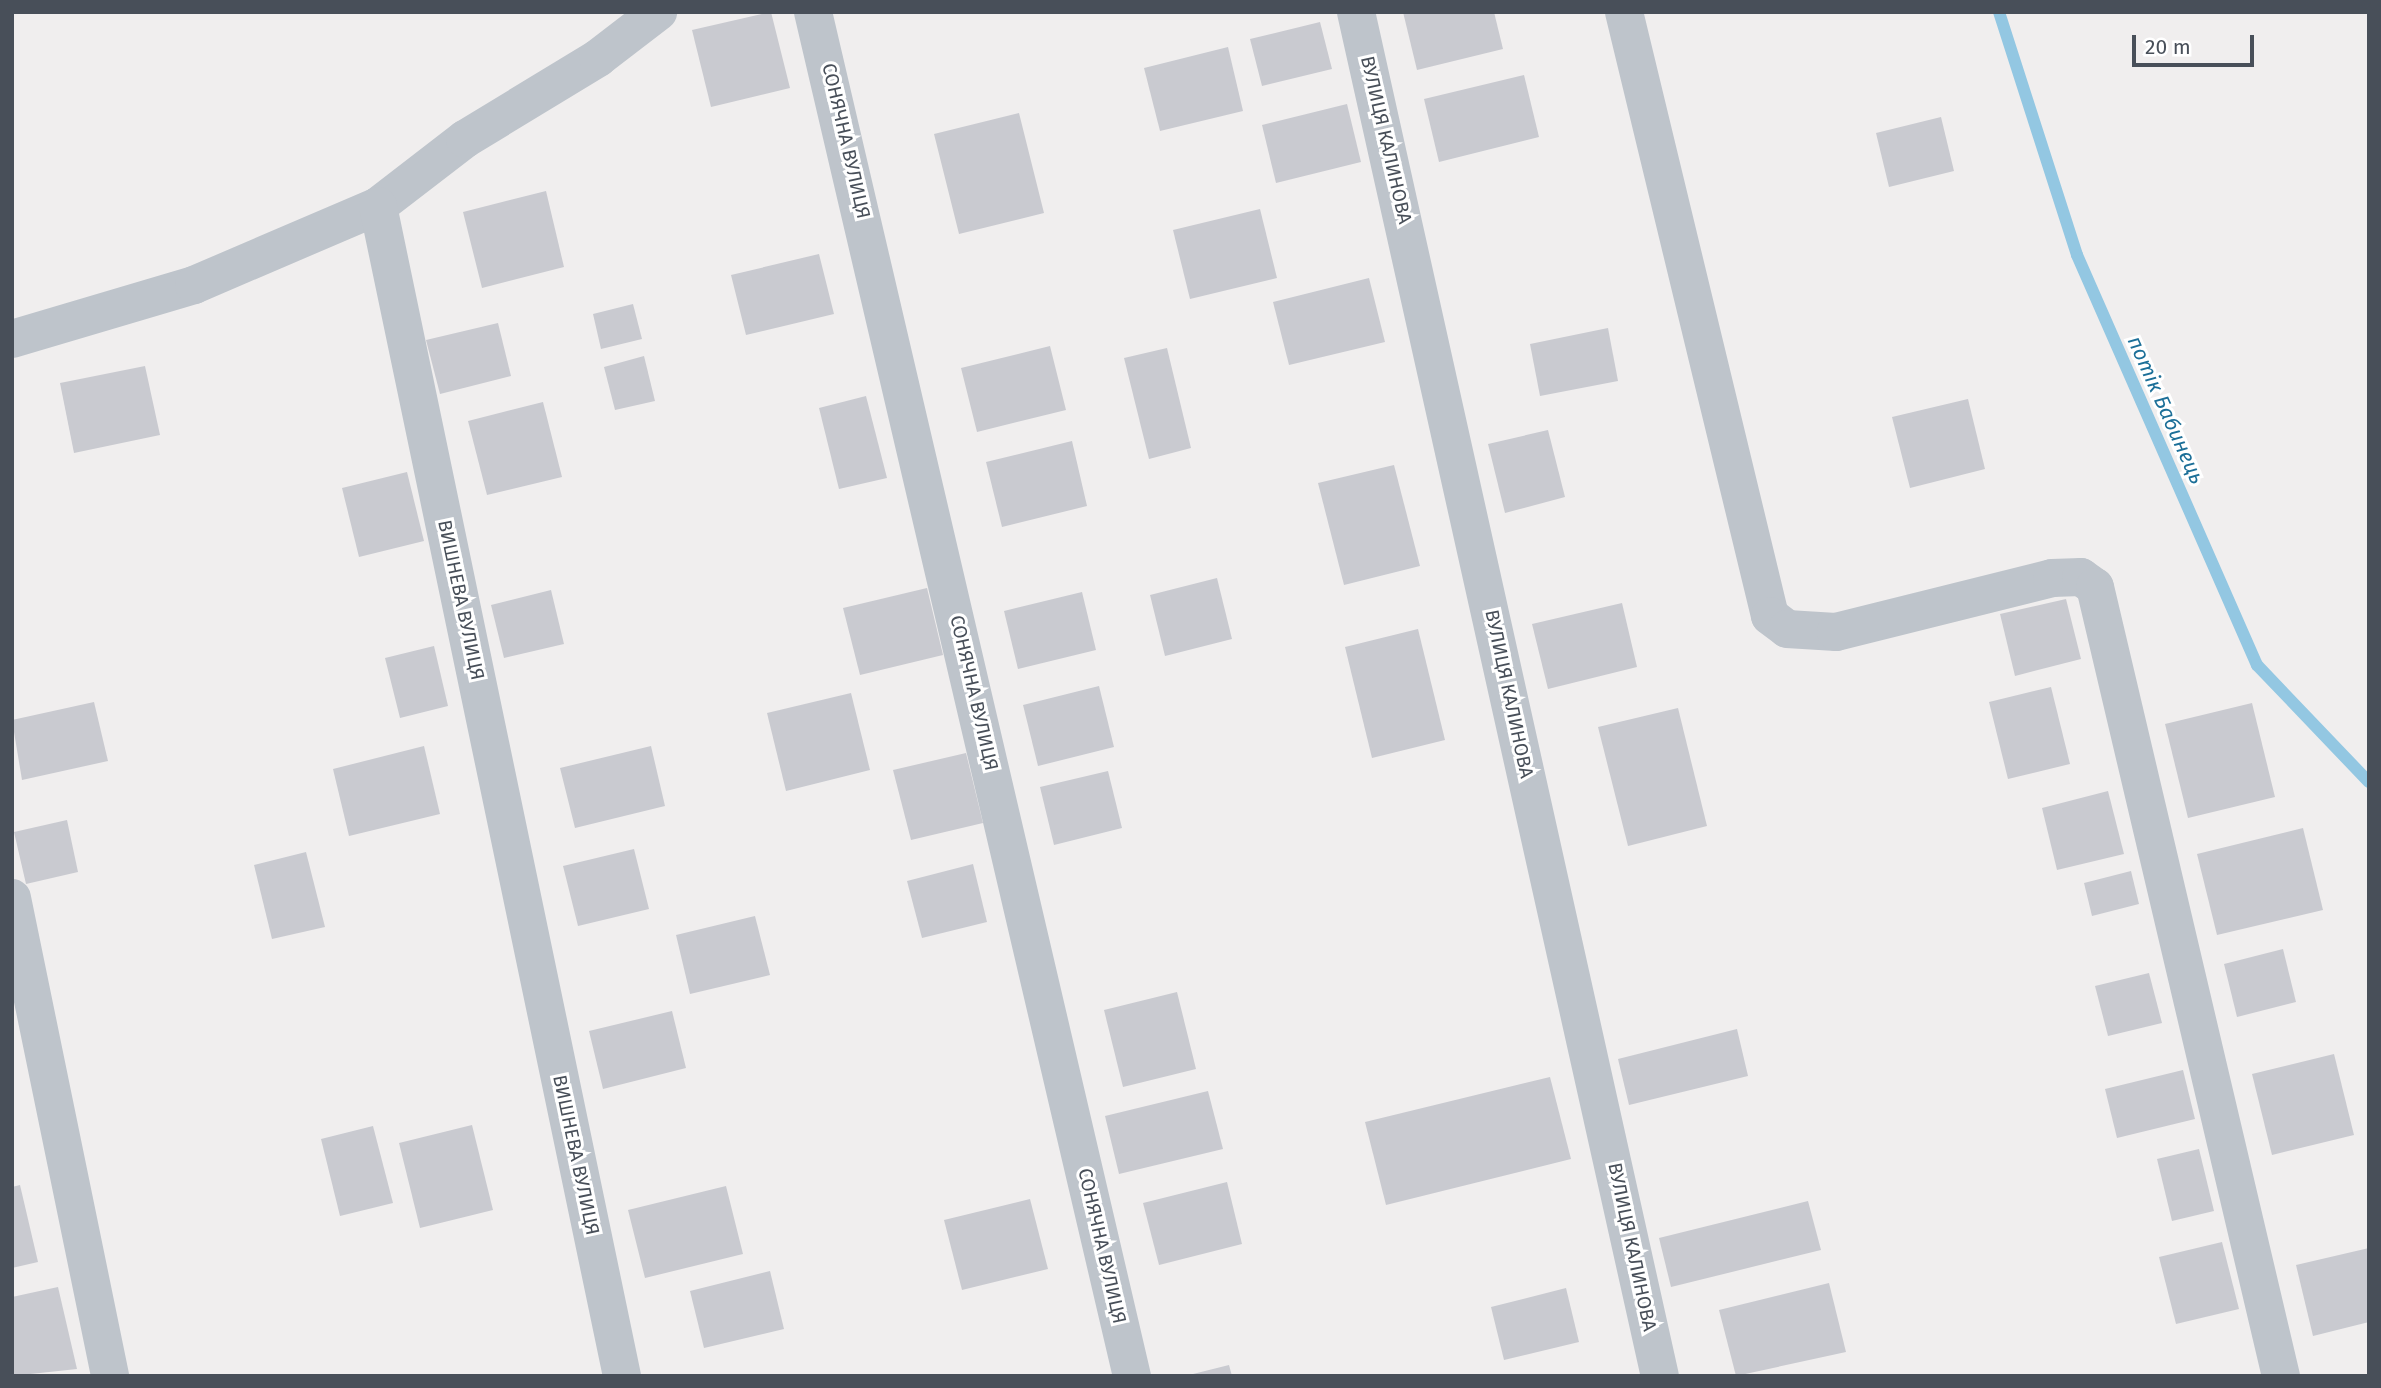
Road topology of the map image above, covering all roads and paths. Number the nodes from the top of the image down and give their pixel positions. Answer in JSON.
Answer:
{"nodes":[{"id":1,"x":657,"y":12,"type":"edge"},
{"id":2,"x":813,"y":12,"type":"edge"},
{"id":3,"x":1356,"y":12,"type":"edge"},
{"id":4,"x":1624,"y":12,"type":"edge"},
{"id":5,"x":378,"y":206,"type":"junction"},
{"id":6,"x":12,"y":339,"type":"edge"},
{"id":7,"x":12,"y":898,"type":"edge"},
{"id":8,"x":110,"y":1376,"type":"edge"},
{"id":9,"x":622,"y":1376,"type":"edge"},
{"id":10,"x":1132,"y":1376,"type":"edge"},
{"id":11,"x":1660,"y":1376,"type":"edge"},
{"id":12,"x":2281,"y":1376,"type":"edge"}],
"edges":[{"from":1,"to":5,"type":"street"},
{"from":2,"to":10,"type":"street","name":"СОНЯЧНА ВУЛИЦЯ"},
{"from":3,"to":11,"type":"street","name":"ВУЛИЦЯ КАЛИНОВА"},
{"from":4,"to":12,"type":"street"},
{"from":5,"to":6,"type":"street"},
{"from":5,"to":9,"type":"street","name":"ВИШНЕВА ВУЛИЦЯ"},
{"from":7,"to":8,"type":"street"}]}
